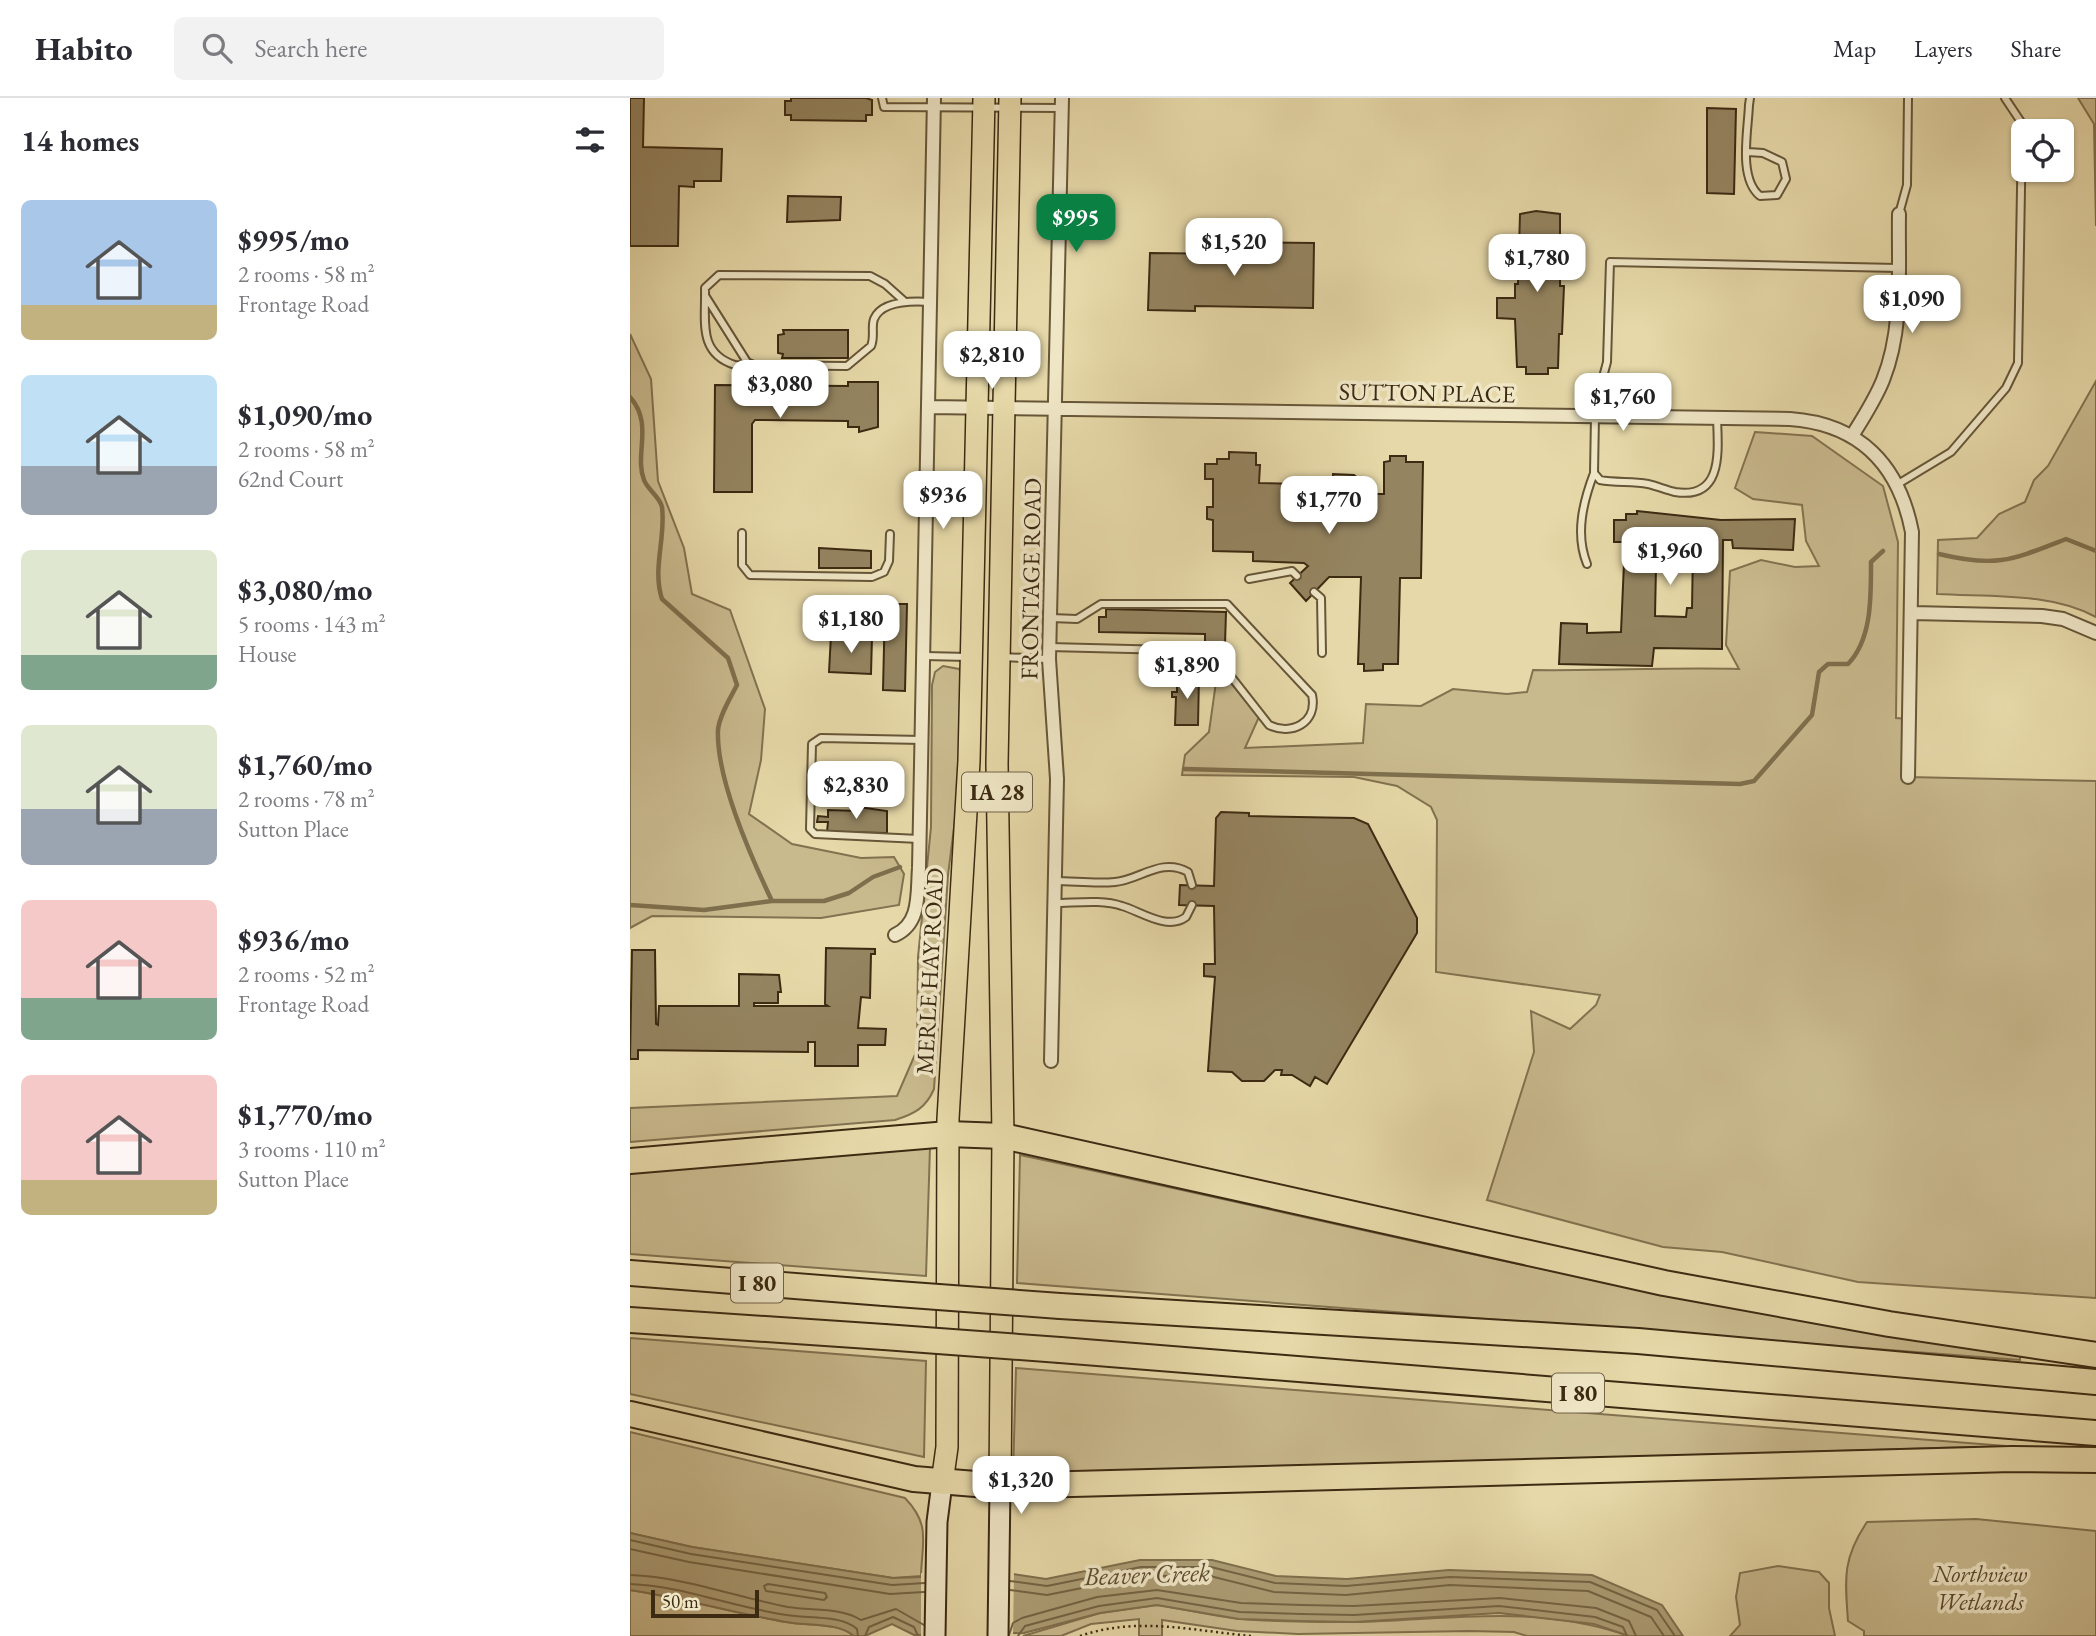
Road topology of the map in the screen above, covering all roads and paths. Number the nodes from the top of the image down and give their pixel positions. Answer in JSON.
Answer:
{"nodes":[{"id":1,"x":882,"y":98,"type":"edge"},
{"id":2,"x":1750,"y":98,"type":"edge"},
{"id":3,"x":1908,"y":98,"type":"edge"},
{"id":4,"x":2005,"y":98,"type":"edge"},
{"id":5,"x":934,"y":103,"type":"edge"},
{"id":6,"x":984,"y":103,"type":"edge"},
{"id":7,"x":1010,"y":103,"type":"edge"},
{"id":8,"x":1062,"y":103,"type":"edge"},
{"id":9,"x":1748,"y":152,"type":"junction"},
{"id":10,"x":1899,"y":214,"type":"joint"},
{"id":11,"x":1898,"y":268,"type":"junction"},
{"id":12,"x":706,"y":296,"type":"junction"},
{"id":13,"x":904,"y":301,"type":"junction"},
{"id":14,"x":930,"y":302,"type":"junction"},
{"id":15,"x":755,"y":366,"type":"junction"},
{"id":16,"x":929,"y":407,"type":"junction"},
{"id":17,"x":976,"y":408,"type":"junction"},
{"id":18,"x":1003,"y":408,"type":"junction"},
{"id":19,"x":1055,"y":409,"type":"junction"},
{"id":20,"x":1597,"y":416,"type":"junction"},
{"id":21,"x":1717,"y":418,"type":"junction"},
{"id":22,"x":1852,"y":436,"type":"junction"},
{"id":23,"x":1594,"y":473,"type":"junction"},
{"id":24,"x":1898,"y":484,"type":"junction"},
{"id":25,"x":742,"y":533,"type":"dead end"},
{"id":26,"x":890,"y":534,"type":"dead end"},
{"id":27,"x":1587,"y":564,"type":"dead end"},
{"id":28,"x":1297,"y":576,"type":"dead end"},
{"id":29,"x":1249,"y":579,"type":"dead end"},
{"id":30,"x":1314,"y":592,"type":"dead end"},
{"id":31,"x":1912,"y":614,"type":"junction"},
{"id":32,"x":1051,"y":618,"type":"junction"},
{"id":33,"x":2096,"y":633,"type":"edge"},
{"id":34,"x":1049,"y":653,"type":"junction"},
{"id":35,"x":1322,"y":653,"type":"dead end"},
{"id":36,"x":925,"y":656,"type":"junction"},
{"id":37,"x":971,"y":657,"type":"junction"},
{"id":38,"x":999,"y":657,"type":"junction"},
{"id":39,"x":924,"y":740,"type":"junction"},
{"id":40,"x":1908,"y":777,"type":"dead end"},
{"id":41,"x":920,"y":839,"type":"junction"},
{"id":42,"x":1055,"y":881,"type":"junction"},
{"id":43,"x":1192,"y":885,"type":"dead end"},
{"id":44,"x":1054,"y":902,"type":"junction"},
{"id":45,"x":1192,"y":905,"type":"dead end"},
{"id":46,"x":895,"y":935,"type":"dead end"},
{"id":47,"x":1051,"y":1061,"type":"dead end"},
{"id":48,"x":948,"y":1134,"type":"junction"},
{"id":49,"x":1003,"y":1136,"type":"junction"},
{"id":50,"x":630,"y":1161,"type":"edge"},
{"id":51,"x":630,"y":1273,"type":"edge"},
{"id":52,"x":630,"y":1320,"type":"edge"},
{"id":53,"x":2096,"y":1356,"type":"edge"},
{"id":54,"x":2096,"y":1382,"type":"edge"},
{"id":55,"x":630,"y":1414,"type":"edge"},
{"id":56,"x":2096,"y":1433,"type":"edge"},
{"id":57,"x":2096,"y":1460,"type":"edge"},
{"id":58,"x":943,"y":1483,"type":"junction"},
{"id":59,"x":1000,"y":1486,"type":"junction"},
{"id":60,"x":935,"y":1636,"type":"edge"},
{"id":61,"x":998,"y":1636,"type":"edge"},
{"id":62,"x":1080,"y":1636,"type":"edge"},
{"id":63,"x":1252,"y":1636,"type":"edge"}],
"edges":[{"from":1,"to":5,"type":"lane"},
{"from":2,"to":9,"type":"lane"},
{"from":3,"to":10,"type":"lane"},
{"from":4,"to":24,"type":"lane"},
{"from":5,"to":6,"type":"lane"},
{"from":5,"to":14,"type":"street"},
{"from":6,"to":7,"type":"lane"},
{"from":6,"to":17,"type":"main road","name":"MERLE HAY ROAD","number":"IA 28"},
{"from":7,"to":8,"type":"lane"},
{"from":7,"to":18,"type":"main road","number":"IA 28"},
{"from":8,"to":19,"type":"street","name":"FRONTAGE ROAD"},
{"from":9,"to":9,"type":"lane"},
{"from":10,"to":11,"type":"street"},
{"from":11,"to":20,"type":"lane"},
{"from":11,"to":22,"type":"street"},
{"from":12,"to":13,"type":"lane"},
{"from":12,"to":15,"type":"lane"},
{"from":12,"to":15,"type":"lane"},
{"from":13,"to":14,"type":"lane"},
{"from":13,"to":15,"type":"lane"},
{"from":14,"to":16,"type":"street"},
{"from":16,"to":17,"type":"street","name":"SUTTON PLACE"},
{"from":16,"to":36,"type":"street"},
{"from":17,"to":18,"type":"street","name":"SUTTON PLACE"},
{"from":17,"to":37,"type":"main road","name":"MERLE HAY ROAD","number":"IA 28"},
{"from":18,"to":19,"type":"street","name":"SUTTON PLACE"},
{"from":18,"to":38,"type":"main road","number":"IA 28"},
{"from":19,"to":20,"type":"street","name":"SUTTON PLACE"},
{"from":19,"to":32,"type":"street","name":"FRONTAGE ROAD"},
{"from":20,"to":21,"type":"street","name":"SUTTON PLACE"},
{"from":20,"to":23,"type":"lane"},
{"from":21,"to":22,"type":"street","name":"SUTTON PLACE"},
{"from":21,"to":23,"type":"lane"},
{"from":22,"to":24,"type":"street","name":"SUTTON PLACE"},
{"from":23,"to":27,"type":"lane"},
{"from":24,"to":31,"type":"street","name":"SUTTON PLACE"},
{"from":25,"to":26,"type":"lane"},
{"from":28,"to":29,"type":"lane"},
{"from":30,"to":35,"type":"lane"},
{"from":31,"to":33,"type":"street"},
{"from":31,"to":40,"type":"street","name":"SUTTON PLACE"},
{"from":32,"to":34,"type":"street","name":"FRONTAGE ROAD"},
{"from":32,"to":34,"type":"lane"},
{"from":34,"to":38,"type":"lane"},
{"from":34,"to":42,"type":"street","name":"FRONTAGE ROAD"},
{"from":36,"to":37,"type":"lane"},
{"from":36,"to":39,"type":"street"},
{"from":37,"to":48,"type":"main road","name":"MERLE HAY ROAD","number":"IA 28"},
{"from":38,"to":49,"type":"main road","number":"IA 28"},
{"from":39,"to":41,"type":"street"},
{"from":39,"to":41,"type":"lane"},
{"from":41,"to":46,"type":"street"},
{"from":42,"to":43,"type":"lane"},
{"from":42,"to":44,"type":"street","name":"FRONTAGE ROAD"},
{"from":44,"to":45,"type":"lane"},
{"from":44,"to":47,"type":"street","name":"FRONTAGE ROAD"},
{"from":48,"to":49,"type":"highway"},
{"from":48,"to":50,"type":"highway"},
{"from":48,"to":58,"type":"main road","name":"MERLE HAY ROAD","number":"IA 28"},
{"from":49,"to":53,"type":"highway"},
{"from":49,"to":59,"type":"main road","number":"IA 28"},
{"from":51,"to":54,"type":"highway","number":"I 80","bridge":true},
{"from":52,"to":56,"type":"highway","number":"I 80","bridge":true},
{"from":55,"to":58,"type":"highway"},
{"from":57,"to":59,"type":"highway"},
{"from":58,"to":59,"type":"highway"},
{"from":58,"to":60,"type":"main road","name":"MERLE HAY ROAD"},
{"from":59,"to":61,"type":"main road"},
{"from":62,"to":63,"type":"path"}]}
